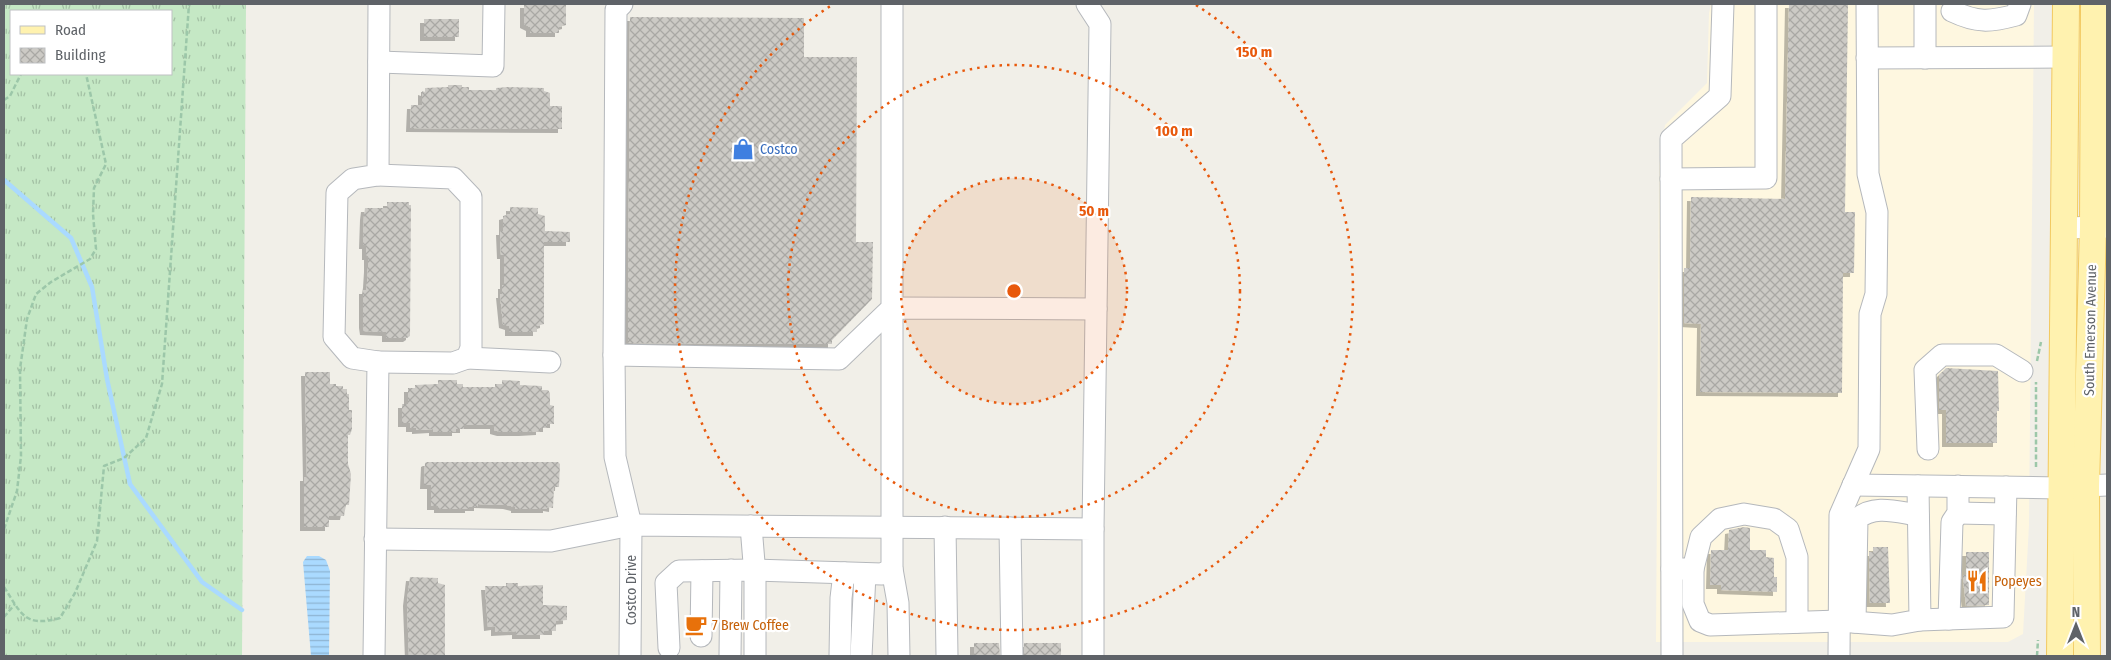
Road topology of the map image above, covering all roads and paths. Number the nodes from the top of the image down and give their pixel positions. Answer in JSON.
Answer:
{"nodes":[{"id":1,"x":189,"y":4,"type":"edge"},
{"id":2,"x":379,"y":4,"type":"edge"},
{"id":3,"x":494,"y":4,"type":"edge"},
{"id":4,"x":622,"y":4,"type":"edge"},
{"id":5,"x":892,"y":4,"type":"edge"},
{"id":6,"x":1087,"y":4,"type":"edge"},
{"id":7,"x":1723,"y":4,"type":"edge"},
{"id":8,"x":1766,"y":4,"type":"edge"},
{"id":9,"x":1867,"y":4,"type":"edge"},
{"id":10,"x":2020,"y":4,"type":"edge"},
{"id":11,"x":2066,"y":4,"type":"edge"},
{"id":12,"x":2094,"y":4,"type":"edge"},
{"id":13,"x":1925,"y":7,"type":"edge"},
{"id":14,"x":1952,"y":7,"type":"edge"},
{"id":15,"x":2065,"y":57,"type":"junction"},
{"id":16,"x":1867,"y":58,"type":"junction"},
{"id":17,"x":1924,"y":58,"type":"junction"},
{"id":18,"x":379,"y":62,"type":"junction"},
{"id":19,"x":20,"y":75,"type":"edge"},
{"id":20,"x":86,"y":75,"type":"edge"},
{"id":21,"x":4,"y":100,"type":"edge"},
{"id":22,"x":378,"y":175,"type":"junction"},
{"id":23,"x":1671,"y":179,"type":"junction"},
{"id":24,"x":2100,"y":227,"type":"edge"},
{"id":25,"x":2063,"y":228,"type":"junction"},
{"id":26,"x":892,"y":308,"type":"junction"},
{"id":27,"x":1096,"y":309,"type":"junction"},
{"id":28,"x":614,"y":355,"type":"junction"},
{"id":29,"x":467,"y":358,"type":"junction"},
{"id":30,"x":378,"y":362,"type":"junction"},
{"id":31,"x":550,"y":362,"type":"dead end"},
{"id":32,"x":2022,"y":371,"type":"dead end"},
{"id":33,"x":1928,"y":449,"type":"dead end"},
{"id":34,"x":1853,"y":485,"type":"junction"},
{"id":35,"x":2097,"y":485,"type":"edge"},
{"id":36,"x":1918,"y":486,"type":"junction"},
{"id":37,"x":1958,"y":486,"type":"junction"},
{"id":38,"x":2006,"y":486,"type":"junction"},
{"id":39,"x":2060,"y":488,"type":"junction"},
{"id":40,"x":1958,"y":513,"type":"junction"},
{"id":41,"x":2005,"y":514,"type":"junction"},
{"id":42,"x":1918,"y":515,"type":"junction"},
{"id":43,"x":631,"y":525,"type":"junction"},
{"id":44,"x":751,"y":526,"type":"junction"},
{"id":45,"x":892,"y":527,"type":"junction"},
{"id":46,"x":945,"y":527,"type":"junction"},
{"id":47,"x":1010,"y":528,"type":"junction"},
{"id":48,"x":4,"y":529,"type":"edge"},
{"id":49,"x":1093,"y":529,"type":"junction"},
{"id":50,"x":375,"y":539,"type":"junction"},
{"id":51,"x":892,"y":569,"type":"junction"},
{"id":52,"x":1672,"y":569,"type":"junction"},
{"id":53,"x":1693,"y":569,"type":"junction"},
{"id":54,"x":731,"y":570,"type":"junction"},
{"id":55,"x":754,"y":570,"type":"junction"},
{"id":56,"x":702,"y":571,"type":"junction"},
{"id":57,"x":844,"y":573,"type":"junction"},
{"id":58,"x":865,"y":574,"type":"junction"},
{"id":59,"x":4,"y":587,"type":"edge"},
{"id":60,"x":15,"y":604,"type":"junction"},
{"id":61,"x":4,"y":617,"type":"edge"},
{"id":62,"x":1949,"y":619,"type":"junction"},
{"id":63,"x":1920,"y":620,"type":"junction"},
{"id":64,"x":1797,"y":622,"type":"junction"},
{"id":65,"x":1847,"y":622,"type":"junction"},
{"id":66,"x":701,"y":636,"type":"dead end"},
{"id":67,"x":668,"y":648,"type":"dead end"},
{"id":68,"x":374,"y":656,"type":"edge"},
{"id":69,"x":630,"y":656,"type":"edge"},
{"id":70,"x":730,"y":656,"type":"edge"},
{"id":71,"x":755,"y":656,"type":"edge"},
{"id":72,"x":840,"y":656,"type":"edge"},
{"id":73,"x":861,"y":656,"type":"edge"},
{"id":74,"x":900,"y":656,"type":"edge"},
{"id":75,"x":947,"y":656,"type":"edge"},
{"id":76,"x":1012,"y":656,"type":"edge"},
{"id":77,"x":1093,"y":656,"type":"edge"},
{"id":78,"x":1672,"y":656,"type":"edge"},
{"id":79,"x":1839,"y":656,"type":"edge"},
{"id":80,"x":2060,"y":656,"type":"edge"},
{"id":81,"x":2087,"y":656,"type":"edge"}],
"edges":[{"from":1,"to":60,"type":"path"},
{"from":2,"to":18,"type":"street"},
{"from":3,"to":18,"type":"street"},
{"from":4,"to":28,"type":"street","name":"Costco Drive"},
{"from":5,"to":26,"type":"street"},
{"from":6,"to":27,"type":"street"},
{"from":7,"to":23,"type":"street"},
{"from":8,"to":23,"type":"street"},
{"from":9,"to":16,"type":"street"},
{"from":10,"to":14,"type":"street"},
{"from":11,"to":15,"type":"main road","name":"South Emerson Avenue"},
{"from":12,"to":24,"type":"main road","name":"South Emerson Avenue"},
{"from":13,"to":14,"type":"street"},
{"from":13,"to":17,"type":"street"},
{"from":15,"to":17,"type":"street"},
{"from":15,"to":25,"type":"main road","name":"South Emerson Avenue"},
{"from":16,"to":17,"type":"street"},
{"from":16,"to":34,"type":"street"},
{"from":18,"to":22,"type":"street"},
{"from":19,"to":21,"type":"path"},
{"from":20,"to":48,"type":"path"},
{"from":22,"to":29,"type":"street"},
{"from":22,"to":30,"type":"street"},
{"from":23,"to":52,"type":"street"},
{"from":24,"to":25,"type":"street"},
{"from":24,"to":35,"type":"main road","name":"South Emerson Avenue"},
{"from":25,"to":39,"type":"main road","name":"South Emerson Avenue"},
{"from":26,"to":27,"type":"street"},
{"from":26,"to":28,"type":"street"},
{"from":26,"to":45,"type":"street"},
{"from":27,"to":49,"type":"street"},
{"from":28,"to":43,"type":"street","name":"Costco Drive"},
{"from":29,"to":30,"type":"street"},
{"from":29,"to":31,"type":"street"},
{"from":30,"to":50,"type":"street"},
{"from":32,"to":33,"type":"street"},
{"from":34,"to":36,"type":"street"},
{"from":34,"to":65,"type":"street"},
{"from":35,"to":81,"type":"main road","name":"South Emerson Avenue"},
{"from":36,"to":37,"type":"street"},
{"from":36,"to":42,"type":"street"},
{"from":37,"to":38,"type":"street"},
{"from":37,"to":40,"type":"street"},
{"from":38,"to":39,"type":"street"},
{"from":38,"to":41,"type":"street"},
{"from":39,"to":80,"type":"main road","name":"South Emerson Avenue"},
{"from":40,"to":41,"type":"street"},
{"from":40,"to":62,"type":"street"},
{"from":41,"to":62,"type":"street"},
{"from":42,"to":63,"type":"street"},
{"from":42,"to":65,"type":"street"},
{"from":43,"to":44,"type":"street"},
{"from":43,"to":50,"type":"street"},
{"from":43,"to":69,"type":"street","name":"Costco Drive"},
{"from":44,"to":45,"type":"street"},
{"from":44,"to":55,"type":"street"},
{"from":45,"to":46,"type":"street"},
{"from":45,"to":51,"type":"street"},
{"from":46,"to":47,"type":"street"},
{"from":46,"to":75,"type":"street"},
{"from":47,"to":49,"type":"street"},
{"from":47,"to":76,"type":"street"},
{"from":49,"to":77,"type":"street"},
{"from":50,"to":68,"type":"street"},
{"from":51,"to":58,"type":"street"},
{"from":51,"to":74,"type":"street"},
{"from":52,"to":53,"type":"street"},
{"from":52,"to":78,"type":"street"},
{"from":53,"to":64,"type":"street"},
{"from":53,"to":64,"type":"street"},
{"from":54,"to":55,"type":"street"},
{"from":54,"to":56,"type":"street"},
{"from":54,"to":70,"type":"street"},
{"from":55,"to":57,"type":"street"},
{"from":55,"to":71,"type":"street"},
{"from":56,"to":66,"type":"street"},
{"from":56,"to":67,"type":"street"},
{"from":57,"to":58,"type":"street"},
{"from":57,"to":72,"type":"street"},
{"from":58,"to":73,"type":"street"},
{"from":59,"to":60,"type":"path"},
{"from":60,"to":61,"type":"path"},
{"from":62,"to":63,"type":"street"},
{"from":63,"to":65,"type":"street"},
{"from":64,"to":65,"type":"street"},
{"from":65,"to":79,"type":"street"}]}
